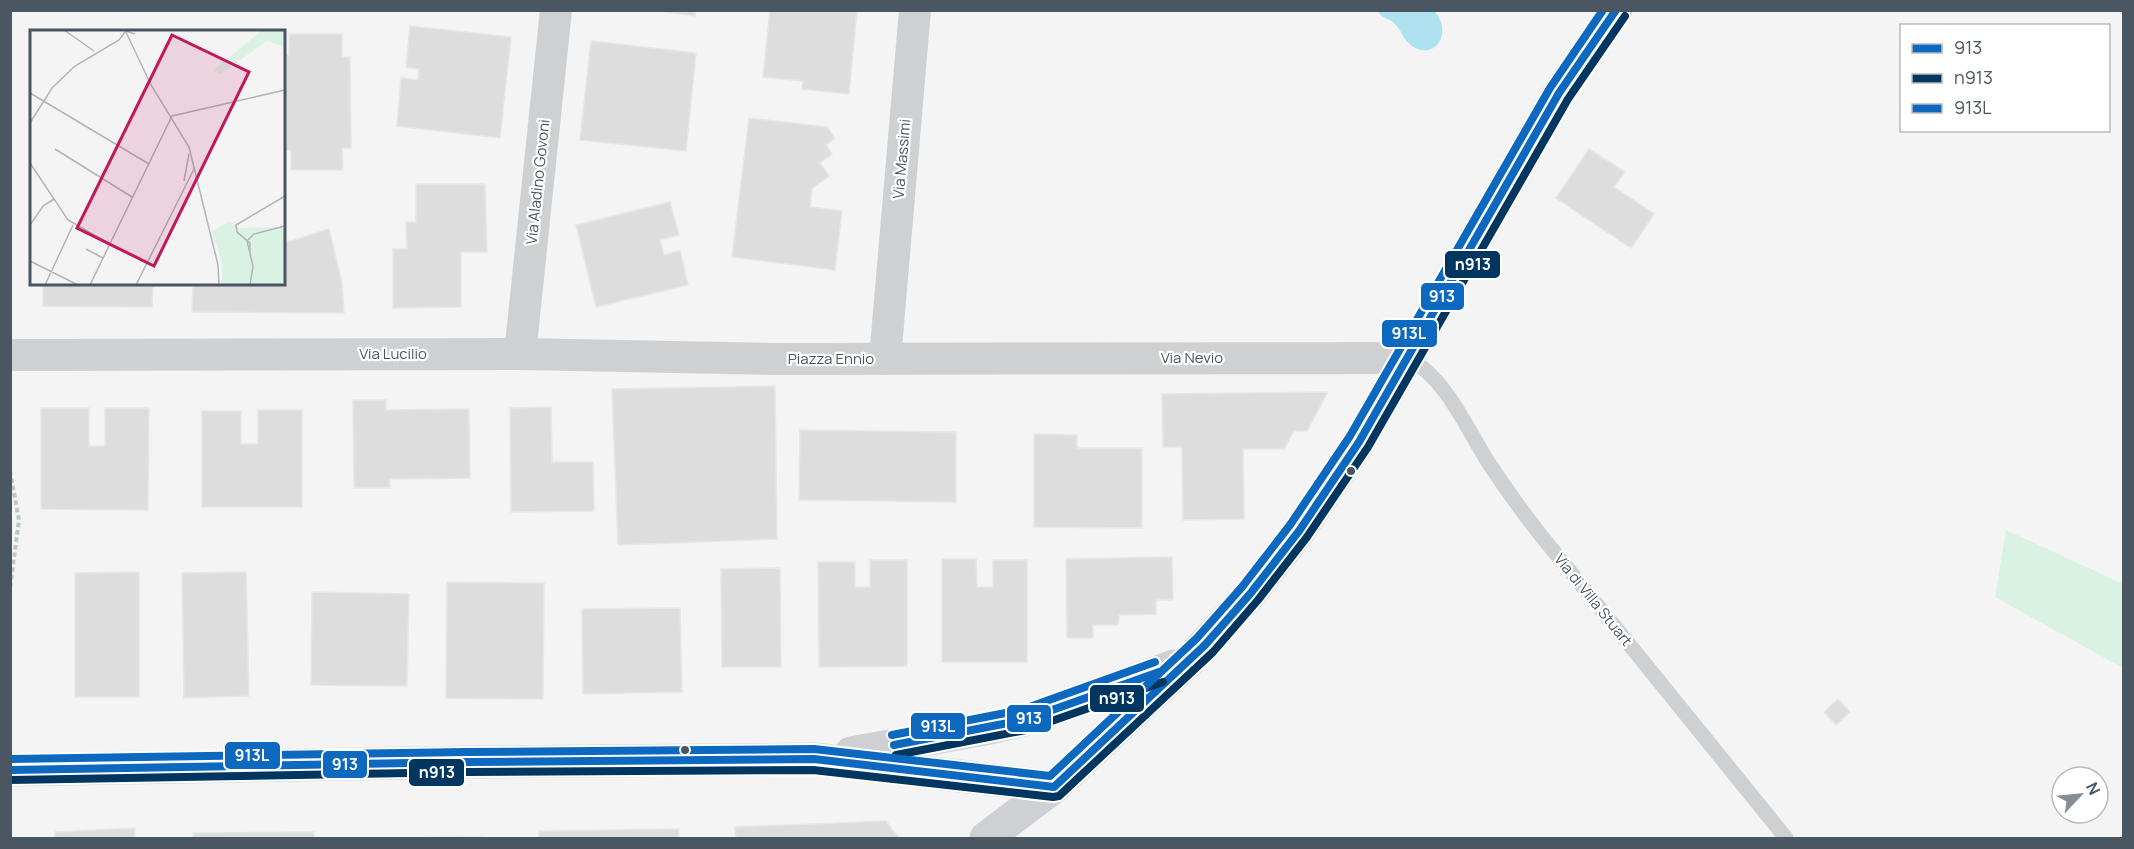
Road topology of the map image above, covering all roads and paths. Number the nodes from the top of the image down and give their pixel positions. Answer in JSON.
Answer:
{"nodes":[{"id":1,"x":556,"y":10,"type":"edge"},
{"id":2,"x":915,"y":10,"type":"edge"},
{"id":3,"x":1616,"y":10,"type":"edge"},
{"id":4,"x":889,"y":307,"type":"joint"},
{"id":5,"x":520,"y":354,"type":"junction"},
{"id":6,"x":10,"y":355,"type":"edge"},
{"id":7,"x":1408,"y":358,"type":"junction"},
{"id":8,"x":776,"y":359,"type":"joint"},
{"id":9,"x":885,"y":359,"type":"junction"},
{"id":10,"x":976,"y":359,"type":"joint"},
{"id":11,"x":10,"y":471,"type":"edge"},
{"id":12,"x":10,"y":588,"type":"edge"},
{"id":13,"x":1189,"y":661,"type":"junction"},
{"id":14,"x":814,"y":759,"type":"junction"},
{"id":15,"x":10,"y":770,"type":"edge"},
{"id":16,"x":1054,"y":787,"type":"junction"},
{"id":17,"x":986,"y":838,"type":"edge"},
{"id":18,"x":1786,"y":838,"type":"edge"}],
"edges":[{"from":1,"to":5,"type":"street","name":"Via Aladino Govoni"},
{"from":2,"to":4,"type":"street","name":"Via Massimi"},
{"from":3,"to":7,"type":"main road"},
{"from":4,"to":9,"type":"street","name":"Piazza Ennio"},
{"from":5,"to":6,"type":"street","name":"Via Lucilio"},
{"from":5,"to":8,"type":"street","name":"Via Lucilio"},
{"from":7,"to":10,"type":"street","name":"Via Nevio"},
{"from":7,"to":13,"type":"main road"},
{"from":7,"to":18,"type":"lane","name":"Via di Villa Stuart"},
{"from":8,"to":9,"type":"street","name":"Piazza Ennio"},
{"from":9,"to":10,"type":"street","name":"Piazza Ennio"},
{"from":11,"to":12,"type":"path"},
{"from":13,"to":14,"type":"main road"},
{"from":13,"to":16,"type":"main road"},
{"from":14,"to":15,"type":"main road"},
{"from":14,"to":16,"type":"main road"},
{"from":16,"to":17,"type":"main road"}]}
